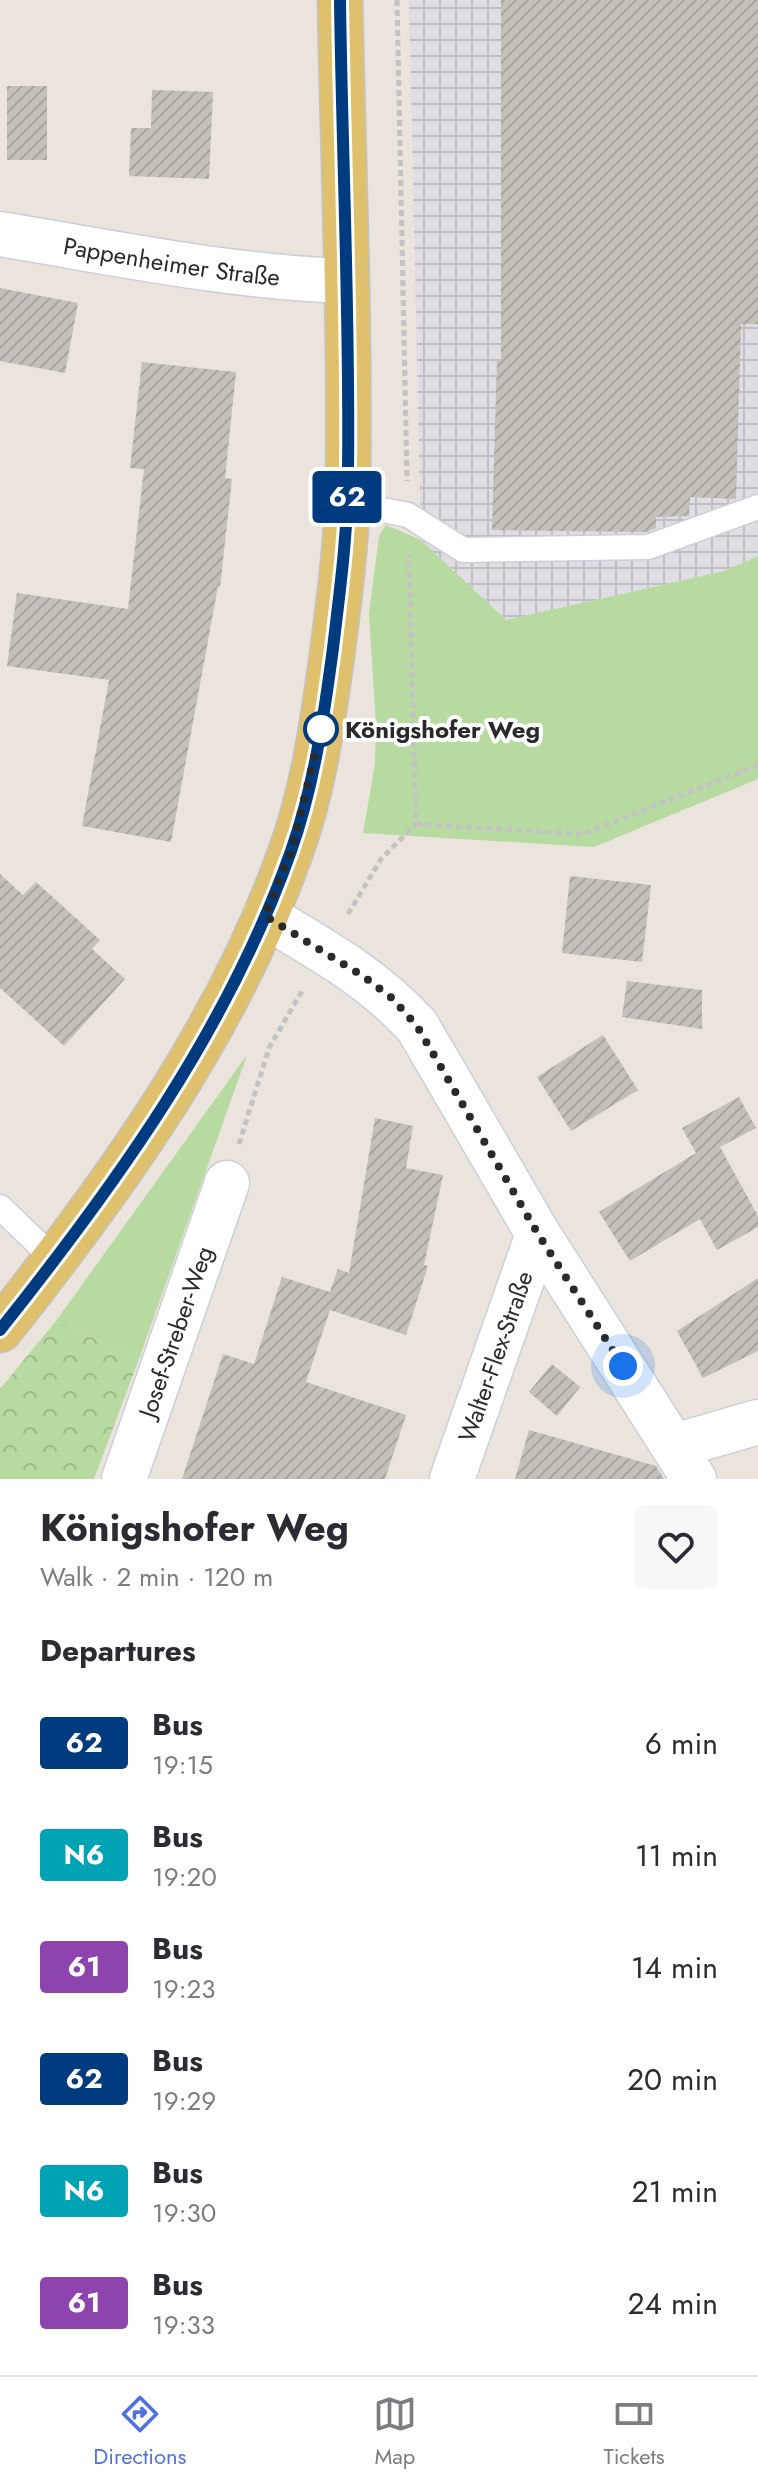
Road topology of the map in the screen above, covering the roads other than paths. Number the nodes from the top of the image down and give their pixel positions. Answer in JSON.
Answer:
{"nodes":[{"id":1,"x":340,"y":0,"type":"edge"},
{"id":2,"x":0,"y":234,"type":"edge"},
{"id":3,"x":345,"y":281,"type":"junction"},
{"id":4,"x":347,"y":503,"type":"junction"},
{"id":5,"x":758,"y":507,"type":"edge"},
{"id":6,"x":265,"y":916,"type":"junction"},
{"id":7,"x":227,"y":1183,"type":"dead end"},
{"id":8,"x":0,"y":1207,"type":"edge"},
{"id":9,"x":538,"y":1234,"type":"junction"},
{"id":10,"x":55,"y":1260,"type":"junction"},
{"id":11,"x":0,"y":1330,"type":"edge"},
{"id":12,"x":758,"y":1422,"type":"edge"},
{"id":13,"x":684,"y":1462,"type":"edge"},
{"id":14,"x":124,"y":1479,"type":"edge"},
{"id":15,"x":452,"y":1479,"type":"edge"}],
"edges":[{"from":1,"to":3,"type":"main road"},
{"from":2,"to":3,"type":"street","name":"Pappenheimer Straße"},
{"from":3,"to":4,"type":"main road"},
{"from":4,"to":5,"type":"lane"},
{"from":4,"to":6,"type":"main road"},
{"from":6,"to":9,"type":"street"},
{"from":6,"to":10,"type":"main road"},
{"from":7,"to":14,"type":"street","name":"Josef-Streber-Weg"},
{"from":8,"to":10,"type":"lane"},
{"from":9,"to":13,"type":"street"},
{"from":9,"to":15,"type":"street","name":"Walter-Flex-Straße"},
{"from":10,"to":11,"type":"main road"},
{"from":12,"to":13,"type":"street"}]}
